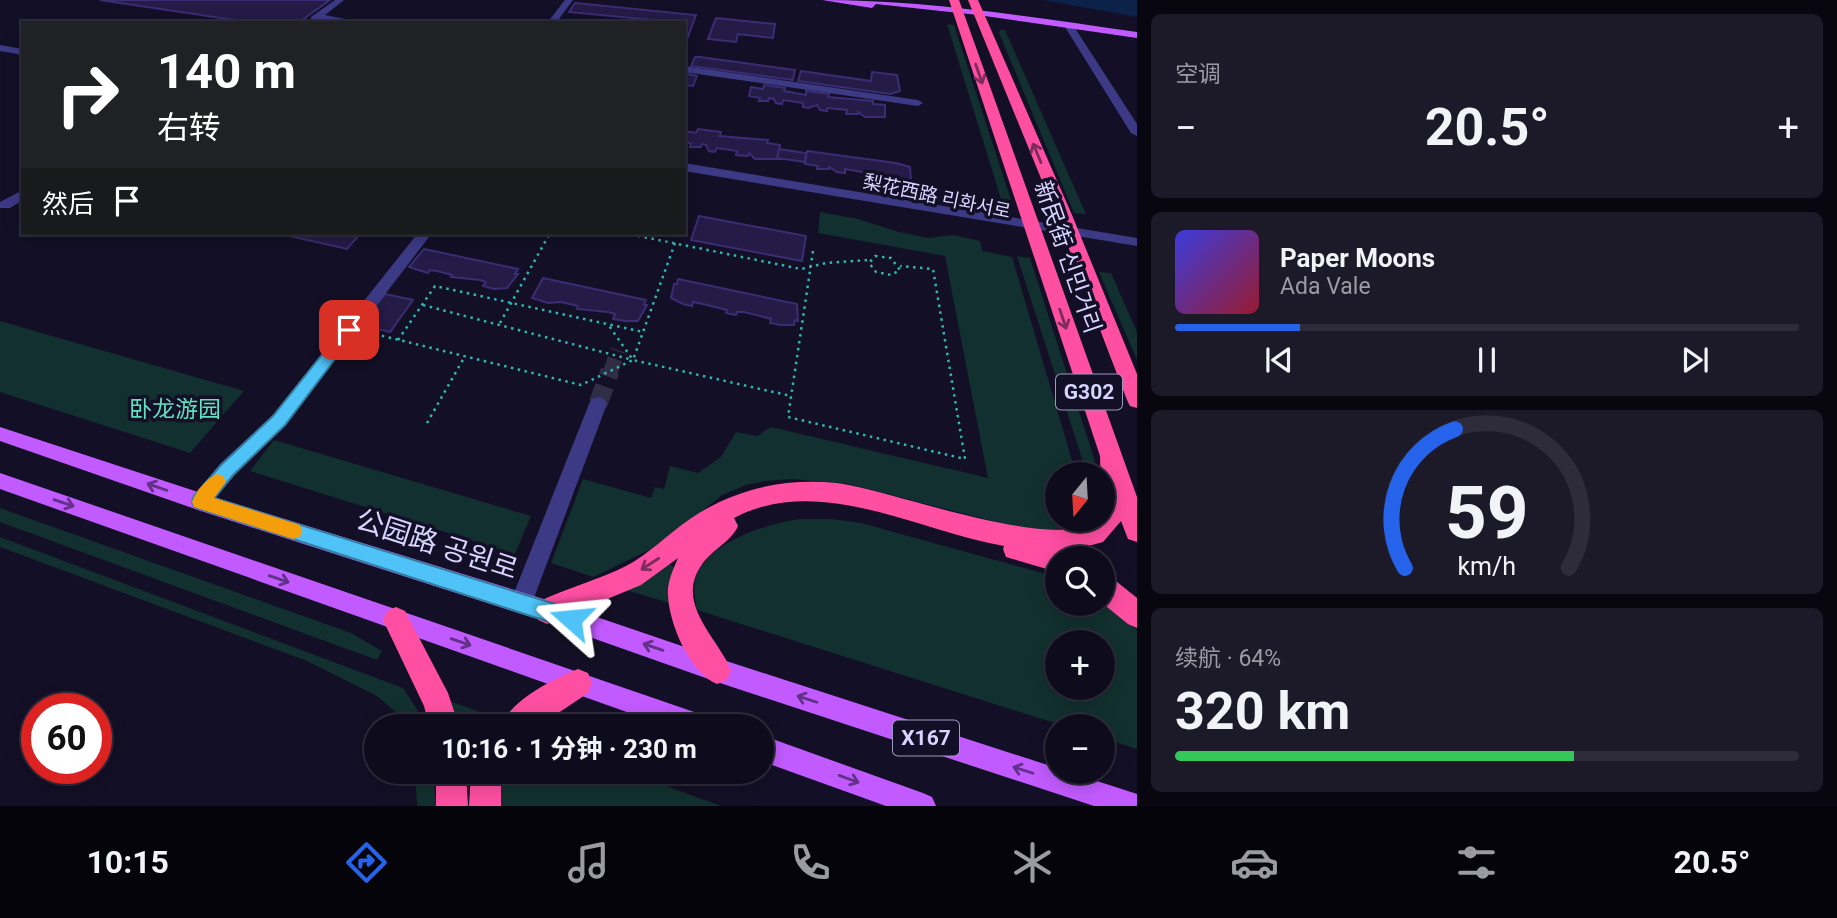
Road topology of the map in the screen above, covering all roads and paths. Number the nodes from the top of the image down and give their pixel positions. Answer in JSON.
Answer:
{"nodes":[{"id":1,"x":340,"y":0,"type":"edge"},
{"id":2,"x":569,"y":0,"type":"edge"},
{"id":3,"x":826,"y":0,"type":"edge"},
{"id":4,"x":860,"y":0,"type":"edge"},
{"id":5,"x":973,"y":0,"type":"edge"},
{"id":6,"x":956,"y":8,"type":"edge"},
{"id":7,"x":978,"y":13,"type":"junction"},
{"id":8,"x":313,"y":20,"type":"edge"},
{"id":9,"x":553,"y":21,"type":"edge"},
{"id":10,"x":1070,"y":27,"type":"junction"},
{"id":11,"x":1137,"y":35,"type":"edge"},
{"id":12,"x":0,"y":48,"type":"edge"},
{"id":13,"x":21,"y":51,"type":"edge"},
{"id":14,"x":686,"y":69,"type":"edge"},
{"id":15,"x":918,"y":103,"type":"dead end"},
{"id":16,"x":1137,"y":133,"type":"edge"},
{"id":17,"x":686,"y":167,"type":"edge"},
{"id":18,"x":812,"y":189,"type":"junction"},
{"id":19,"x":21,"y":195,"type":"edge"},
{"id":20,"x":5,"y":205,"type":"dead end"},
{"id":21,"x":423,"y":235,"type":"edge"},
{"id":22,"x":549,"y":235,"type":"edge"},
{"id":23,"x":634,"y":235,"type":"edge"},
{"id":24,"x":1137,"y":242,"type":"edge"},
{"id":25,"x":674,"y":243,"type":"junction"},
{"id":26,"x":813,"y":251,"type":"dead end"},
{"id":27,"x":1137,"y":252,"type":"edge"},
{"id":28,"x":869,"y":260,"type":"junction"},
{"id":29,"x":900,"y":266,"type":"junction"},
{"id":30,"x":811,"y":267,"type":"junction"},
{"id":31,"x":511,"y":302,"type":"junction"},
{"id":32,"x":422,"y":305,"type":"junction"},
{"id":33,"x":500,"y":323,"type":"junction"},
{"id":34,"x":607,"y":323,"type":"junction"},
{"id":35,"x":643,"y":332,"type":"junction"},
{"id":36,"x":375,"y":334,"type":"dead end"},
{"id":37,"x":398,"y":340,"type":"junction"},
{"id":38,"x":465,"y":356,"type":"junction"},
{"id":39,"x":633,"y":360,"type":"junction"},
{"id":40,"x":791,"y":396,"type":"junction"},
{"id":41,"x":1137,"y":400,"type":"edge"},
{"id":42,"x":598,"y":404,"type":"tunnel mouth"},
{"id":43,"x":427,"y":423,"type":"dead end"},
{"id":44,"x":0,"y":434,"type":"edge"},
{"id":45,"x":1111,"y":455,"type":"junction"},
{"id":46,"x":0,"y":481,"type":"edge"},
{"id":47,"x":201,"y":502,"type":"junction"},
{"id":48,"x":1137,"y":531,"type":"edge"},
{"id":49,"x":1045,"y":557,"type":"edge"},
{"id":50,"x":1115,"y":597,"type":"edge"},
{"id":51,"x":521,"y":603,"type":"junction"},
{"id":52,"x":547,"y":611,"type":"junction"},
{"id":53,"x":1137,"y":615,"type":"edge"},
{"id":54,"x":396,"y":620,"type":"junction"},
{"id":55,"x":717,"y":670,"type":"junction"},
{"id":56,"x":578,"y":683,"type":"junction"},
{"id":57,"x":441,"y":714,"type":"edge"},
{"id":58,"x":531,"y":714,"type":"edge"},
{"id":59,"x":666,"y":714,"type":"edge"},
{"id":60,"x":774,"y":753,"type":"edge"},
{"id":61,"x":451,"y":784,"type":"edge"},
{"id":62,"x":486,"y":784,"type":"edge"},
{"id":63,"x":452,"y":806,"type":"edge"},
{"id":64,"x":485,"y":806,"type":"edge"},
{"id":65,"x":923,"y":806,"type":"edge"},
{"id":66,"x":1135,"y":806,"type":"edge"}],
"edges":[{"from":1,"to":8,"type":"street"},
{"from":2,"to":9,"type":"street"},
{"from":3,"to":6,"type":"main road"},
{"from":4,"to":6,"type":"main road"},
{"from":5,"to":7,"type":"highway","name":"新民街 신민거리","number":"G302"},
{"from":6,"to":7,"type":"main road"},
{"from":6,"to":45,"type":"highway","name":"新民街 신민거리","number":"G302","one_way":true},
{"from":7,"to":10,"type":"main road"},
{"from":41,"to":7,"type":"highway","name":"新民街 신민거리","number":"G302","one_way":true},
{"from":10,"to":11,"type":"main road"},
{"from":10,"to":16,"type":"street"},
{"from":12,"to":13,"type":"street"},
{"from":14,"to":15,"type":"street"},
{"from":17,"to":18,"type":"street","name":"梨花西路 리화서로"},
{"from":18,"to":24,"type":"street","name":"梨花西路 리화서로"},
{"from":18,"to":27,"type":"street","name":"梨花西路 리화서로"},
{"from":19,"to":20,"type":"street"},
{"from":21,"to":47,"type":"street"},
{"from":22,"to":31,"type":"path"},
{"from":23,"to":25,"type":"path"},
{"from":25,"to":30,"type":"path"},
{"from":25,"to":35,"type":"path"},
{"from":26,"to":30,"type":"path"},
{"from":28,"to":29,"type":"path"},
{"from":28,"to":29,"type":"path"},
{"from":28,"to":30,"type":"path"},
{"from":29,"to":40,"type":"path"},
{"from":30,"to":40,"type":"path"},
{"from":31,"to":32,"type":"path"},
{"from":31,"to":33,"type":"path"},
{"from":31,"to":34,"type":"path"},
{"from":32,"to":33,"type":"path"},
{"from":32,"to":37,"type":"path"},
{"from":33,"to":39,"type":"path"},
{"from":34,"to":35,"type":"path"},
{"from":34,"to":39,"type":"path"},
{"from":35,"to":39,"type":"path"},
{"from":36,"to":37,"type":"path"},
{"from":37,"to":38,"type":"path"},
{"from":38,"to":39,"type":"path"},
{"from":38,"to":43,"type":"path"},
{"from":39,"to":40,"type":"path"},
{"from":42,"to":51,"type":"street"},
{"from":47,"to":44,"type":"main road","name":"公园路 공원로","one_way":true},
{"from":45,"to":48,"type":"highway","name":"新民街 신민거리","number":"G302"},
{"from":45,"to":52,"type":"highway","one_way":true},
{"from":46,"to":54,"type":"main road","one_way":true},
{"from":47,"to":51,"type":"main road","name":"公园路 공원로"},
{"from":49,"to":55,"type":"highway"},
{"from":50,"to":53,"type":"highway"},
{"from":51,"to":52,"type":"main road","name":"公园路 공원로"},
{"from":55,"to":52,"type":"main road","name":"公园路 공원로","one_way":true},
{"from":54,"to":56,"type":"main road","one_way":true},
{"from":54,"to":57,"type":"highway"},
{"from":66,"to":55,"type":"main road","name":"公园路 공원로","number":"X167","one_way":true},
{"from":56,"to":58,"type":"highway"},
{"from":56,"to":59,"type":"main road"},
{"from":60,"to":65,"type":"main road","one_way":true},
{"from":61,"to":63,"type":"highway"},
{"from":62,"to":64,"type":"highway"}]}
